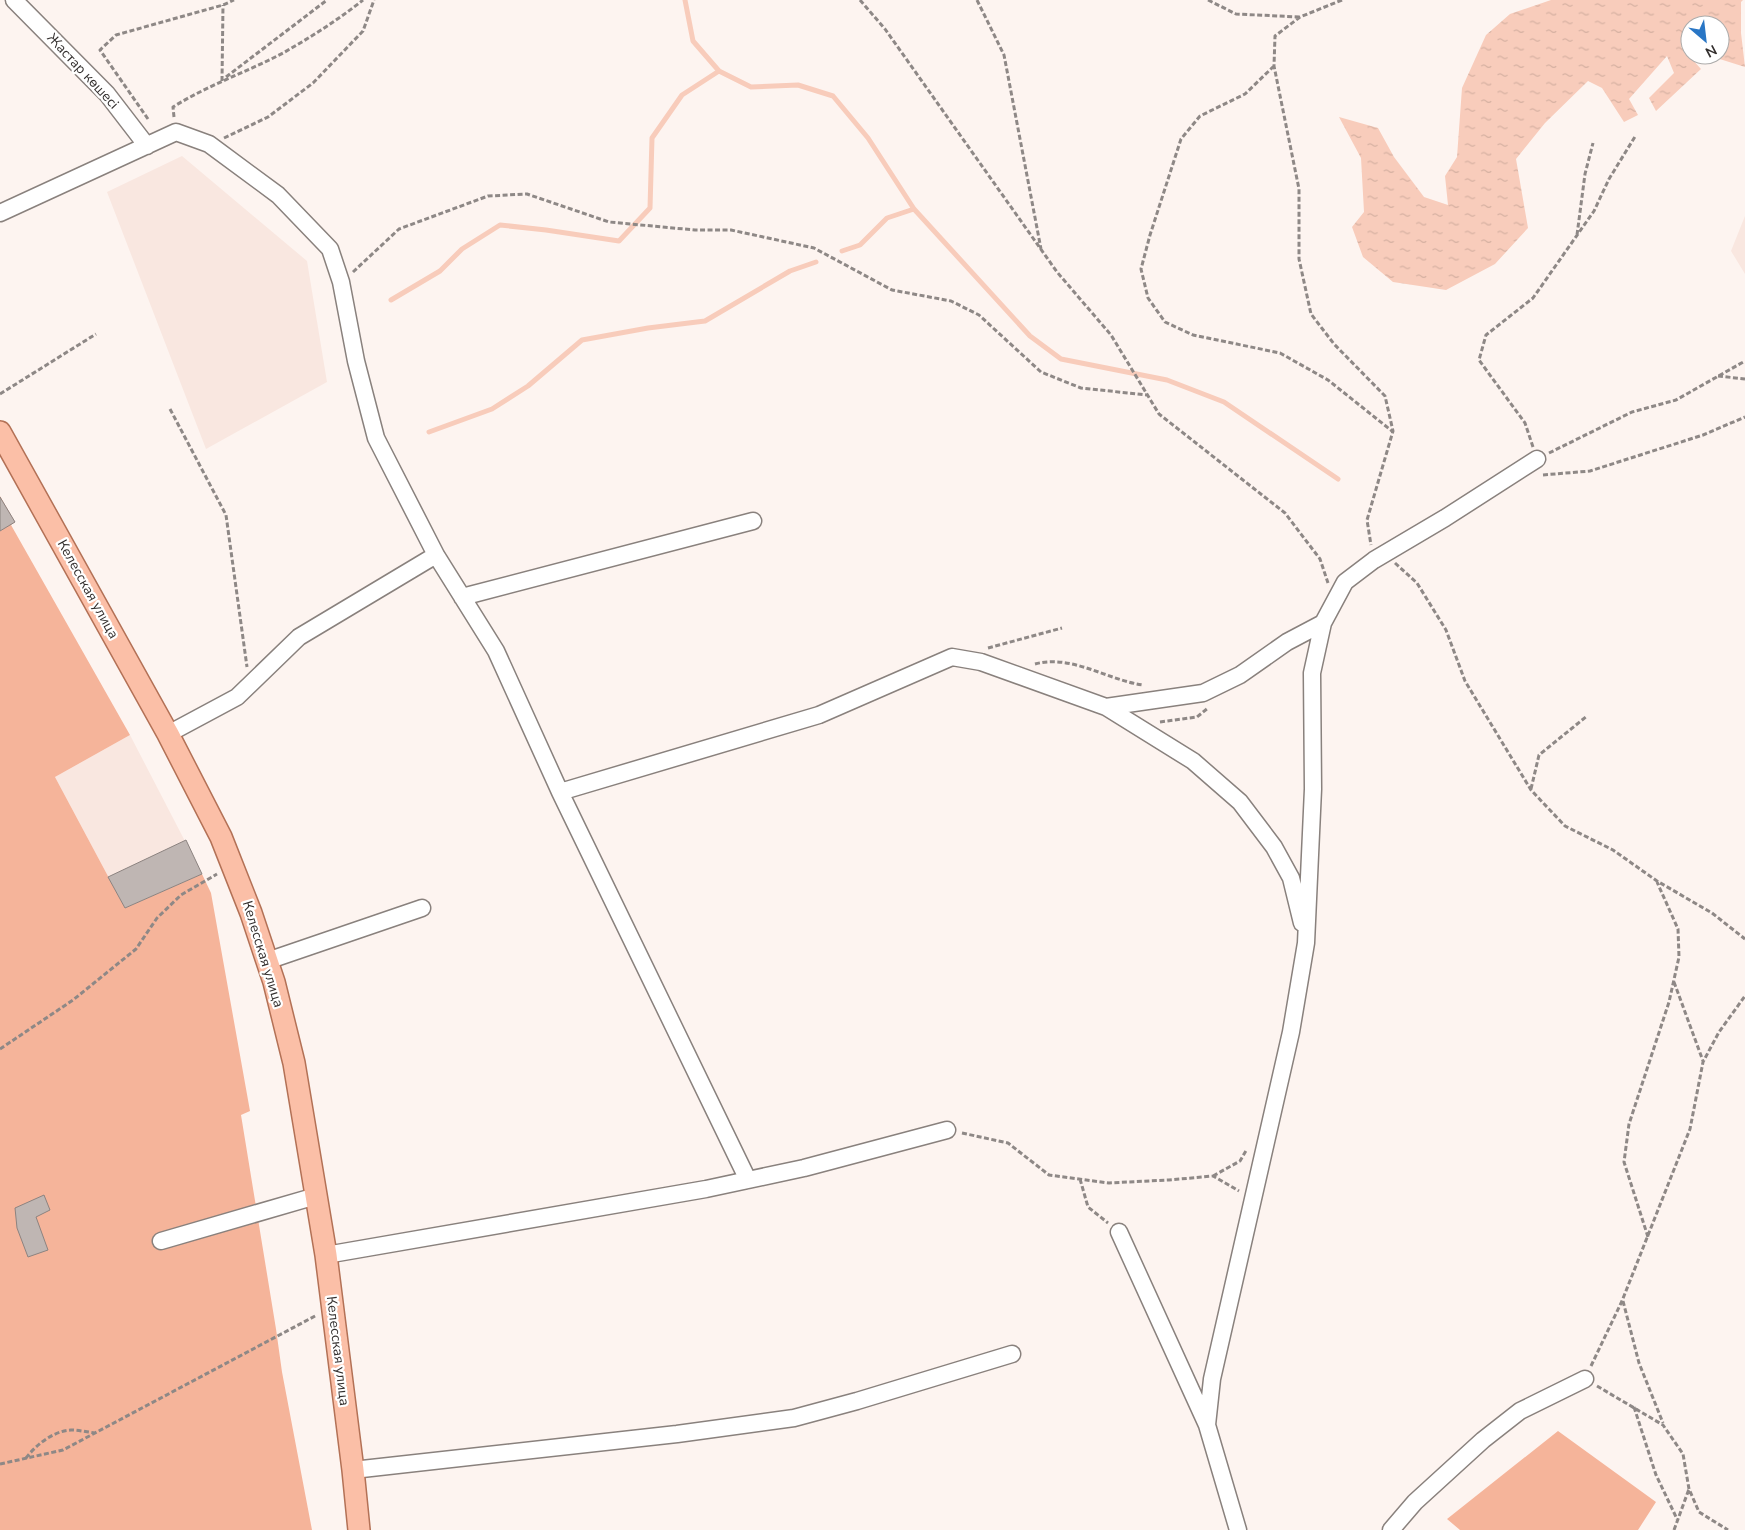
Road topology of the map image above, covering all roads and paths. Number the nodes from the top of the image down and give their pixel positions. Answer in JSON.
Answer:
{"nodes":[{"id":1,"x":14,"y":0,"type":"edge"},
{"id":2,"x":234,"y":0,"type":"edge"},
{"id":3,"x":327,"y":0,"type":"edge"},
{"id":4,"x":363,"y":0,"type":"edge"},
{"id":5,"x":374,"y":0,"type":"edge"},
{"id":6,"x":860,"y":0,"type":"edge"},
{"id":7,"x":977,"y":0,"type":"edge"},
{"id":8,"x":1208,"y":0,"type":"edge"},
{"id":9,"x":1342,"y":0,"type":"edge"},
{"id":10,"x":223,"y":5,"type":"junction"},
{"id":11,"x":1300,"y":17,"type":"junction"},
{"id":12,"x":1274,"y":66,"type":"junction"},
{"id":13,"x":222,"y":81,"type":"junction"},
{"id":14,"x":1636,"y":135,"type":"dead end"},
{"id":15,"x":162,"y":139,"type":"junction"},
{"id":16,"x":1594,"y":143,"type":"dead end"},
{"id":17,"x":209,"y":144,"type":"junction"},
{"id":18,"x":0,"y":212,"type":"edge"},
{"id":19,"x":1577,"y":236,"type":"junction"},
{"id":20,"x":1042,"y":250,"type":"junction"},
{"id":21,"x":341,"y":282,"type":"junction"},
{"id":22,"x":96,"y":334,"type":"dead end"},
{"id":23,"x":1745,"y":361,"type":"edge"},
{"id":24,"x":1718,"y":376,"type":"junction"},
{"id":25,"x":1745,"y":379,"type":"edge"},
{"id":26,"x":0,"y":394,"type":"edge"},
{"id":27,"x":1147,"y":395,"type":"junction"},
{"id":28,"x":170,"y":409,"type":"dead end"},
{"id":29,"x":1745,"y":417,"type":"edge"},
{"id":30,"x":1393,"y":431,"type":"junction"},
{"id":31,"x":0,"y":432,"type":"edge"},
{"id":32,"x":1537,"y":458,"type":"junction"},
{"id":33,"x":1535,"y":476,"type":"dead end"},
{"id":34,"x":753,"y":521,"type":"dead end"},
{"id":35,"x":436,"y":555,"type":"junction"},
{"id":36,"x":1379,"y":557,"type":"junction"},
{"id":37,"x":462,"y":597,"type":"junction"},
{"id":38,"x":1334,"y":603,"type":"junction"},
{"id":39,"x":1323,"y":623,"type":"junction"},
{"id":40,"x":1062,"y":628,"type":"dead end"},
{"id":41,"x":979,"y":650,"type":"dead end"},
{"id":42,"x":1008,"y":672,"type":"junction"},
{"id":43,"x":250,"y":685,"type":"junction"},
{"id":44,"x":1149,"y":686,"type":"dead end"},
{"id":45,"x":1106,"y":707,"type":"junction"},
{"id":46,"x":1588,"y":716,"type":"dead end"},
{"id":47,"x":168,"y":734,"type":"junction"},
{"id":48,"x":1531,"y":790,"type":"junction"},
{"id":49,"x":560,"y":792,"type":"junction"},
{"id":50,"x":232,"y":864,"type":"junction"},
{"id":51,"x":1657,"y":881,"type":"junction"},
{"id":52,"x":422,"y":908,"type":"dead end"},
{"id":53,"x":1745,"y":939,"type":"edge"},
{"id":54,"x":1306,"y":943,"type":"junction"},
{"id":55,"x":267,"y":961,"type":"junction"},
{"id":56,"x":1674,"y":982,"type":"junction"},
{"id":57,"x":1745,"y":996,"type":"edge"},
{"id":58,"x":0,"y":1049,"type":"edge"},
{"id":59,"x":1703,"y":1062,"type":"junction"},
{"id":60,"x":947,"y":1130,"type":"joint"},
{"id":61,"x":748,"y":1180,"type":"junction"},
{"id":62,"x":1080,"y":1180,"type":"junction"},
{"id":63,"x":316,"y":1196,"type":"junction"},
{"id":64,"x":1252,"y":1201,"type":"junction"},
{"id":65,"x":1119,"y":1232,"type":"joint"},
{"id":66,"x":1648,"y":1238,"type":"junction"},
{"id":67,"x":161,"y":1241,"type":"dead end"},
{"id":68,"x":326,"y":1255,"type":"junction"},
{"id":69,"x":1622,"y":1301,"type":"junction"},
{"id":70,"x":333,"y":1307,"type":"junction"},
{"id":71,"x":1012,"y":1354,"type":"dead end"},
{"id":72,"x":1584,"y":1379,"type":"junction"},
{"id":73,"x":1634,"y":1406,"type":"junction"},
{"id":74,"x":1207,"y":1425,"type":"junction"},
{"id":75,"x":1663,"y":1425,"type":"junction"},
{"id":76,"x":95,"y":1433,"type":"junction"},
{"id":77,"x":25,"y":1459,"type":"junction"},
{"id":78,"x":0,"y":1464,"type":"edge"},
{"id":79,"x":353,"y":1470,"type":"junction"},
{"id":80,"x":1689,"y":1489,"type":"junction"},
{"id":81,"x":1678,"y":1521,"type":"junction"},
{"id":82,"x":358,"y":1530,"type":"edge"},
{"id":83,"x":1238,"y":1530,"type":"edge"},
{"id":84,"x":1391,"y":1530,"type":"edge"},
{"id":85,"x":1674,"y":1530,"type":"edge"},
{"id":86,"x":1728,"y":1530,"type":"edge"}],
"edges":[{"from":1,"to":15,"type":"street","name":"Жастар көшесі"},
{"from":2,"to":10,"type":"path"},
{"from":3,"to":13,"type":"path"},
{"from":4,"to":13,"type":"path"},
{"from":5,"to":17,"type":"path"},
{"from":6,"to":20,"type":"path"},
{"from":7,"to":20,"type":"path"},
{"from":8,"to":11,"type":"path"},
{"from":9,"to":11,"type":"path"},
{"from":10,"to":13,"type":"path"},
{"from":10,"to":15,"type":"path"},
{"from":11,"to":12,"type":"path"},
{"from":12,"to":30,"type":"path"},
{"from":12,"to":30,"type":"path"},
{"from":13,"to":15,"type":"path"},
{"from":14,"to":19,"type":"path"},
{"from":15,"to":17,"type":"street"},
{"from":15,"to":18,"type":"street"},
{"from":16,"to":19,"type":"path"},
{"from":17,"to":21,"type":"street"},
{"from":19,"to":32,"type":"path"},
{"from":20,"to":27,"type":"path"},
{"from":21,"to":27,"type":"path"},
{"from":21,"to":35,"type":"street"},
{"from":22,"to":26,"type":"path"},
{"from":23,"to":24,"type":"path"},
{"from":24,"to":25,"type":"path"},
{"from":24,"to":32,"type":"path"},
{"from":27,"to":38,"type":"path"},
{"from":28,"to":43,"type":"path"},
{"from":29,"to":33,"type":"path"},
{"from":30,"to":36,"type":"path"},
{"from":31,"to":47,"type":"main road","name":"Келесская улица"},
{"from":32,"to":36,"type":"street"},
{"from":34,"to":37,"type":"street"},
{"from":35,"to":37,"type":"street"},
{"from":35,"to":43,"type":"street"},
{"from":36,"to":38,"type":"street"},
{"from":36,"to":48,"type":"path"},
{"from":37,"to":49,"type":"street"},
{"from":38,"to":39,"type":"street"},
{"from":39,"to":45,"type":"street"},
{"from":39,"to":54,"type":"street"},
{"from":40,"to":41,"type":"path"},
{"from":42,"to":44,"type":"path"},
{"from":42,"to":45,"type":"street"},
{"from":42,"to":49,"type":"street"},
{"from":43,"to":47,"type":"street"},
{"from":45,"to":54,"type":"street"},
{"from":46,"to":48,"type":"path"},
{"from":47,"to":50,"type":"main road","name":"Келесская улица"},
{"from":48,"to":51,"type":"path"},
{"from":49,"to":61,"type":"street"},
{"from":50,"to":55,"type":"main road","name":"Келесская улица"},
{"from":50,"to":58,"type":"path"},
{"from":51,"to":53,"type":"path"},
{"from":51,"to":56,"type":"path"},
{"from":52,"to":55,"type":"street"},
{"from":54,"to":64,"type":"street"},
{"from":55,"to":63,"type":"main road","name":"Келесская улица"},
{"from":56,"to":59,"type":"path"},
{"from":56,"to":66,"type":"path"},
{"from":57,"to":59,"type":"path"},
{"from":59,"to":66,"type":"path"},
{"from":60,"to":61,"type":"street"},
{"from":60,"to":62,"type":"path"},
{"from":61,"to":68,"type":"street"},
{"from":62,"to":64,"type":"path"},
{"from":62,"to":65,"type":"path"},
{"from":63,"to":67,"type":"street"},
{"from":63,"to":68,"type":"main road","name":"Келесская улица"},
{"from":64,"to":74,"type":"street"},
{"from":65,"to":74,"type":"street"},
{"from":66,"to":69,"type":"path"},
{"from":68,"to":70,"type":"main road","name":"Келесская улица"},
{"from":69,"to":72,"type":"path"},
{"from":69,"to":75,"type":"path"},
{"from":70,"to":76,"type":"path"},
{"from":70,"to":79,"type":"main road","name":"Келесская улица"},
{"from":71,"to":79,"type":"street"},
{"from":72,"to":73,"type":"path"},
{"from":72,"to":84,"type":"street"},
{"from":73,"to":75,"type":"path"},
{"from":73,"to":81,"type":"path"},
{"from":74,"to":83,"type":"street"},
{"from":75,"to":80,"type":"path"},
{"from":76,"to":77,"type":"path"},
{"from":76,"to":77,"type":"path"},
{"from":77,"to":78,"type":"path"},
{"from":79,"to":82,"type":"main road","name":"Келесская улица"},
{"from":80,"to":81,"type":"path"},
{"from":80,"to":86,"type":"path"},
{"from":81,"to":85,"type":"path"}]}
